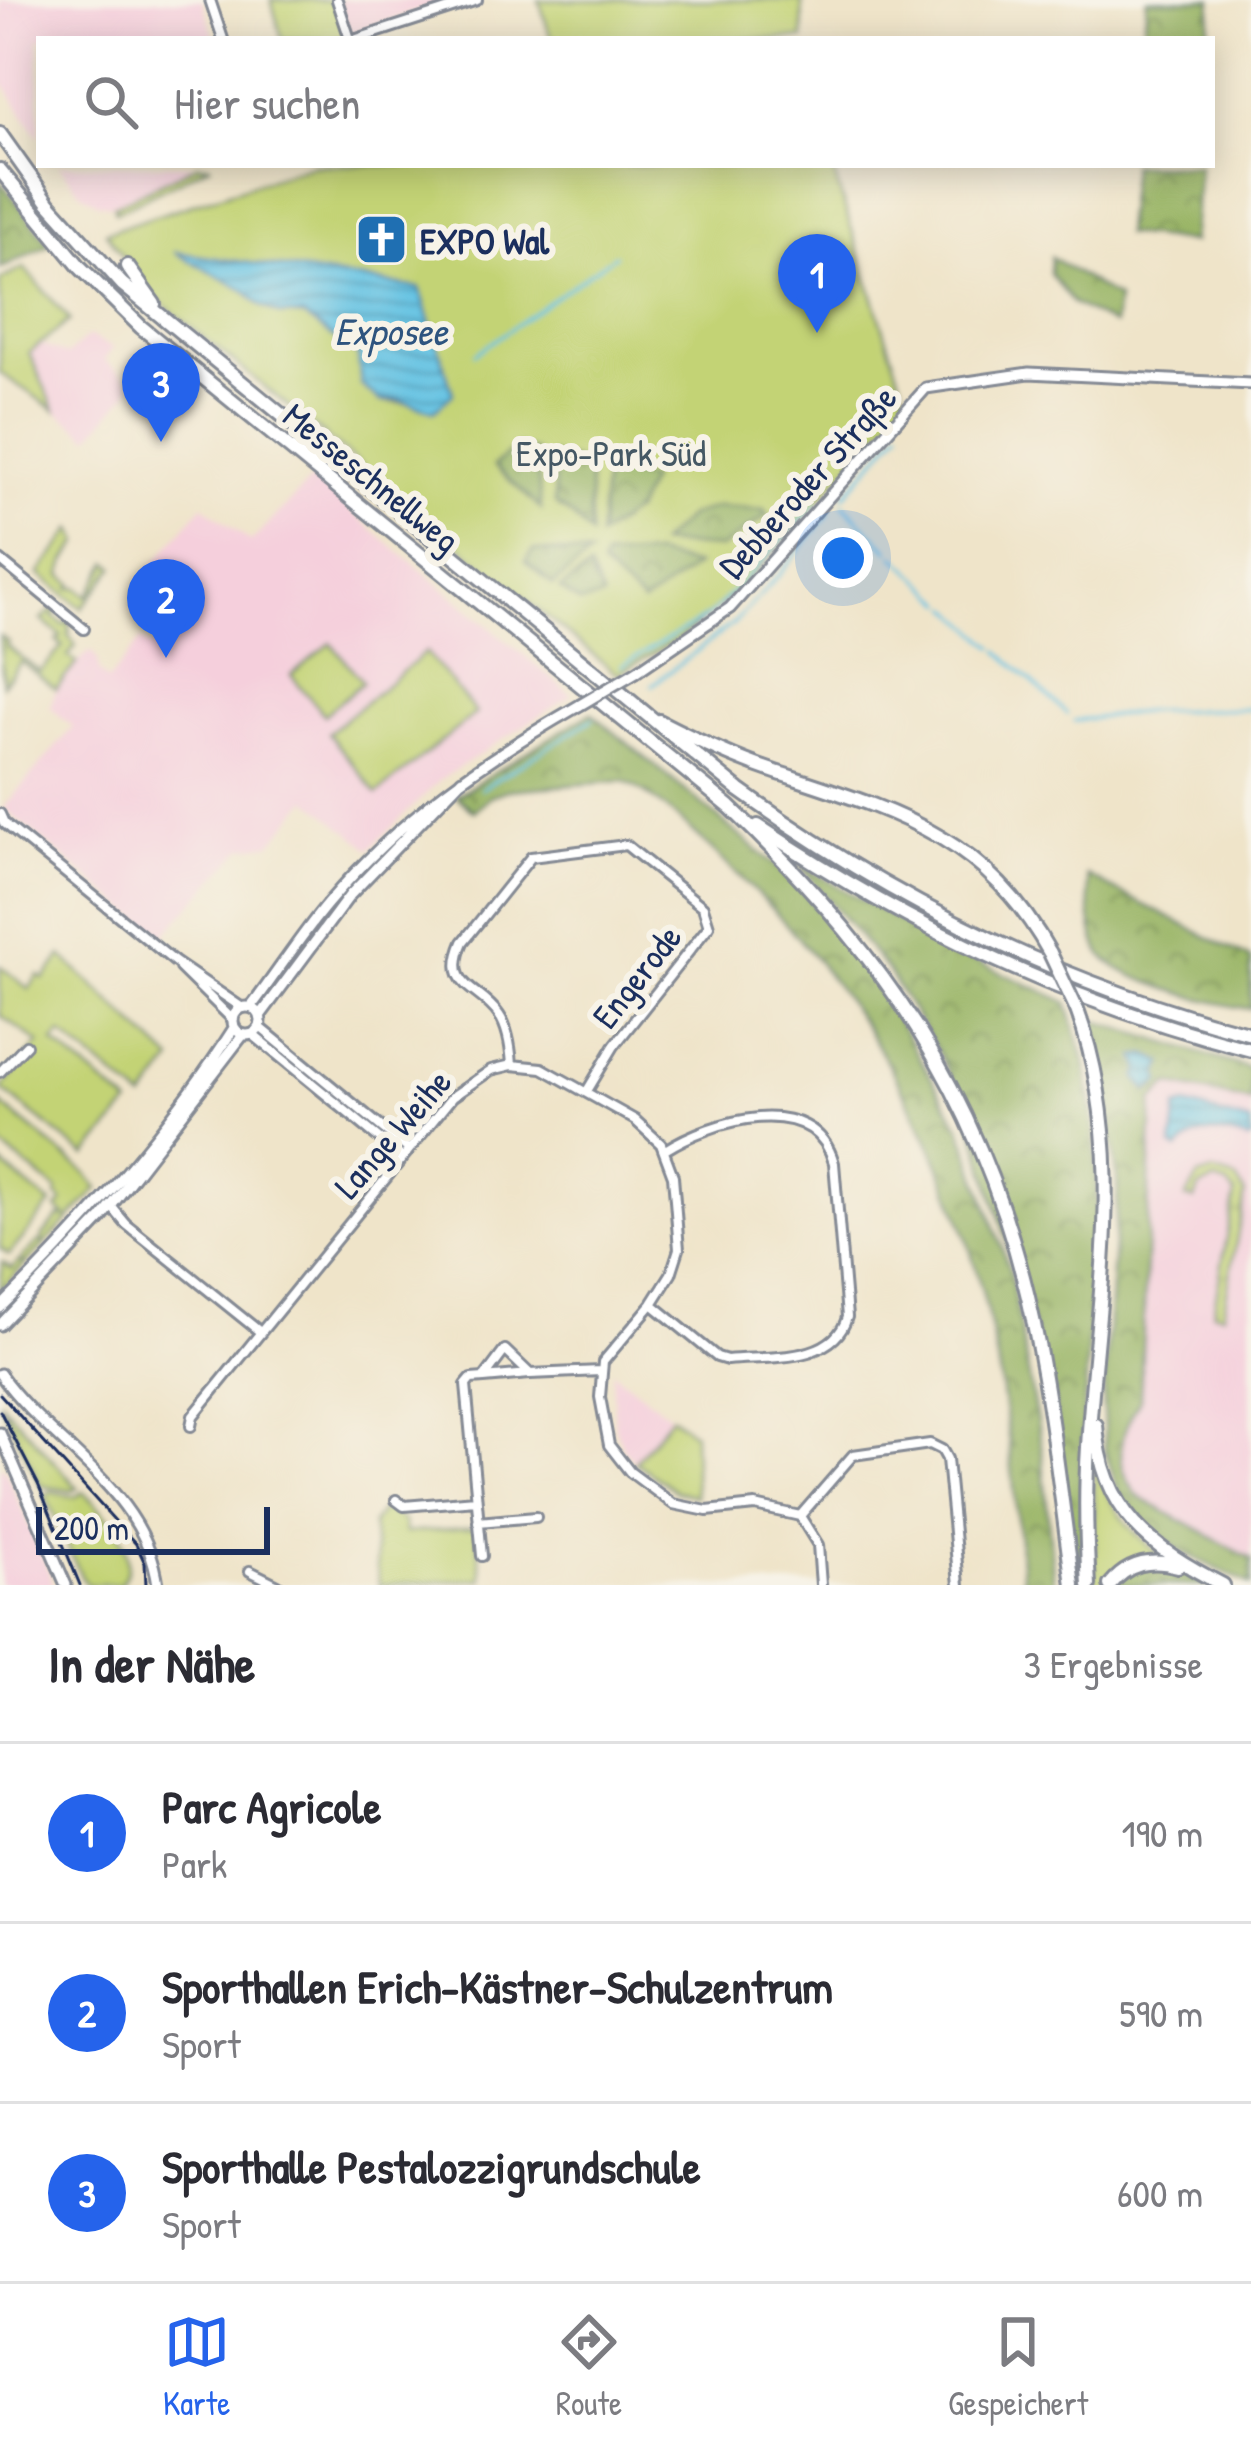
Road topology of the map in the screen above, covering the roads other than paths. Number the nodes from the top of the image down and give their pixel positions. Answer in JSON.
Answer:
{"nodes":[{"id":1,"x":210,"y":0,"type":"edge"},
{"id":2,"x":337,"y":0,"type":"edge"},
{"id":3,"x":478,"y":0,"type":"edge"},
{"id":4,"x":222,"y":36,"type":"edge"},
{"id":5,"x":352,"y":36,"type":"edge"},
{"id":6,"x":363,"y":36,"type":"edge"},
{"id":7,"x":0,"y":134,"type":"edge"},
{"id":8,"x":0,"y":170,"type":"edge"},
{"id":9,"x":127,"y":266,"type":"dead end"},
{"id":10,"x":173,"y":328,"type":"junction"},
{"id":11,"x":1251,"y":384,"type":"edge"},
{"id":12,"x":0,"y":560,"type":"edge"},
{"id":13,"x":84,"y":629,"type":"dead end"},
{"id":14,"x":637,"y":710,"type":"junction"},
{"id":15,"x":730,"y":807,"type":"junction"},
{"id":16,"x":2,"y":820,"type":"edge"},
{"id":17,"x":378,"y":855,"type":"junction"},
{"id":18,"x":175,"y":962,"type":"junction"},
{"id":19,"x":246,"y":1007,"type":"junction"},
{"id":20,"x":247,"y":1026,"type":"junction"},
{"id":21,"x":1251,"y":1034,"type":"edge"},
{"id":22,"x":26,"y":1046,"type":"dead end"},
{"id":23,"x":1251,"y":1050,"type":"edge"},
{"id":24,"x":512,"y":1065,"type":"junction"},
{"id":25,"x":0,"y":1072,"type":"edge"},
{"id":26,"x":587,"y":1091,"type":"junction"},
{"id":27,"x":665,"y":1150,"type":"junction"},
{"id":28,"x":405,"y":1153,"type":"junction"},
{"id":29,"x":111,"y":1206,"type":"junction"},
{"id":30,"x":652,"y":1304,"type":"junction"},
{"id":31,"x":0,"y":1307,"type":"edge"},
{"id":32,"x":0,"y":1324,"type":"edge"},
{"id":33,"x":260,"y":1331,"type":"junction"},
{"id":34,"x":602,"y":1371,"type":"junction"},
{"id":35,"x":0,"y":1373,"type":"edge"},
{"id":36,"x":530,"y":1374,"type":"junction"},
{"id":37,"x":484,"y":1378,"type":"junction"},
{"id":38,"x":1094,"y":1382,"type":"junction"},
{"id":39,"x":191,"y":1426,"type":"dead end"},
{"id":40,"x":0,"y":1433,"type":"edge"},
{"id":41,"x":396,"y":1500,"type":"dead end"},
{"id":42,"x":476,"y":1500,"type":"junction"},
{"id":43,"x":536,"y":1516,"type":"dead end"},
{"id":44,"x":800,"y":1516,"type":"junction"},
{"id":45,"x":478,"y":1522,"type":"junction"},
{"id":46,"x":1066,"y":1539,"type":"junction"},
{"id":47,"x":482,"y":1556,"type":"dead end"},
{"id":48,"x":250,"y":1571,"type":"dead end"},
{"id":49,"x":1203,"y":1574,"type":"junction"},
{"id":50,"x":66,"y":1585,"type":"edge"},
{"id":51,"x":158,"y":1585,"type":"edge"},
{"id":52,"x":278,"y":1585,"type":"edge"},
{"id":53,"x":821,"y":1585,"type":"edge"},
{"id":54,"x":959,"y":1585,"type":"edge"},
{"id":55,"x":1063,"y":1585,"type":"edge"},
{"id":56,"x":1073,"y":1585,"type":"edge"},
{"id":57,"x":1089,"y":1585,"type":"edge"},
{"id":58,"x":1109,"y":1585,"type":"edge"},
{"id":59,"x":1223,"y":1585,"type":"edge"}],
"edges":[{"from":1,"to":4,"type":"street"},
{"from":2,"to":5,"type":"street"},
{"from":3,"to":6,"type":"street"},
{"from":7,"to":10,"type":"highway","name":"Messeschnellweg"},
{"from":8,"to":15,"type":"highway","name":"Messeschnellweg"},
{"from":9,"to":10,"type":"highway"},
{"from":10,"to":14,"type":"highway","name":"Messeschnellweg"},
{"from":11,"to":17,"type":"street","name":"Debberoder Straße","bridge":true},
{"from":12,"to":13,"type":"street"},
{"from":14,"to":21,"type":"highway"},
{"from":14,"to":38,"type":"highway","bridge":true},
{"from":15,"to":23,"type":"highway"},
{"from":15,"to":46,"type":"highway"},
{"from":16,"to":18,"type":"street"},
{"from":17,"to":19,"type":"street"},
{"from":17,"to":20,"type":"street"},
{"from":18,"to":19,"type":"street"},
{"from":18,"to":20,"type":"street"},
{"from":19,"to":20,"type":"street"},
{"from":19,"to":20,"type":"street"},
{"from":20,"to":28,"type":"street"},
{"from":20,"to":29,"type":"street"},
{"from":20,"to":31,"type":"street"},
{"from":22,"to":25,"type":"street"},
{"from":24,"to":26,"type":"street"},
{"from":24,"to":26,"type":"street","name":"Engerode"},
{"from":24,"to":28,"type":"street","name":"Lange Weihe"},
{"from":26,"to":27,"type":"street"},
{"from":27,"to":30,"type":"street"},
{"from":27,"to":30,"type":"street"},
{"from":28,"to":33,"type":"street","name":"Lange Weihe"},
{"from":29,"to":32,"type":"street"},
{"from":29,"to":33,"type":"street"},
{"from":30,"to":34,"type":"street"},
{"from":33,"to":39,"type":"street","name":"Lange Weihe"},
{"from":34,"to":36,"type":"street"},
{"from":34,"to":44,"type":"street"},
{"from":35,"to":51,"type":"street"},
{"from":36,"to":37,"type":"street"},
{"from":36,"to":37,"type":"street"},
{"from":37,"to":42,"type":"street"},
{"from":38,"to":49,"type":"highway"},
{"from":38,"to":57,"type":"highway"},
{"from":40,"to":50,"type":"street"},
{"from":41,"to":42,"type":"street"},
{"from":42,"to":45,"type":"street"},
{"from":43,"to":45,"type":"street"},
{"from":44,"to":53,"type":"street"},
{"from":44,"to":54,"type":"street"},
{"from":45,"to":47,"type":"street"},
{"from":46,"to":55,"type":"highway"},
{"from":46,"to":56,"type":"highway"},
{"from":48,"to":52,"type":"street"},
{"from":49,"to":58,"type":"highway"},
{"from":49,"to":59,"type":"highway"}]}
